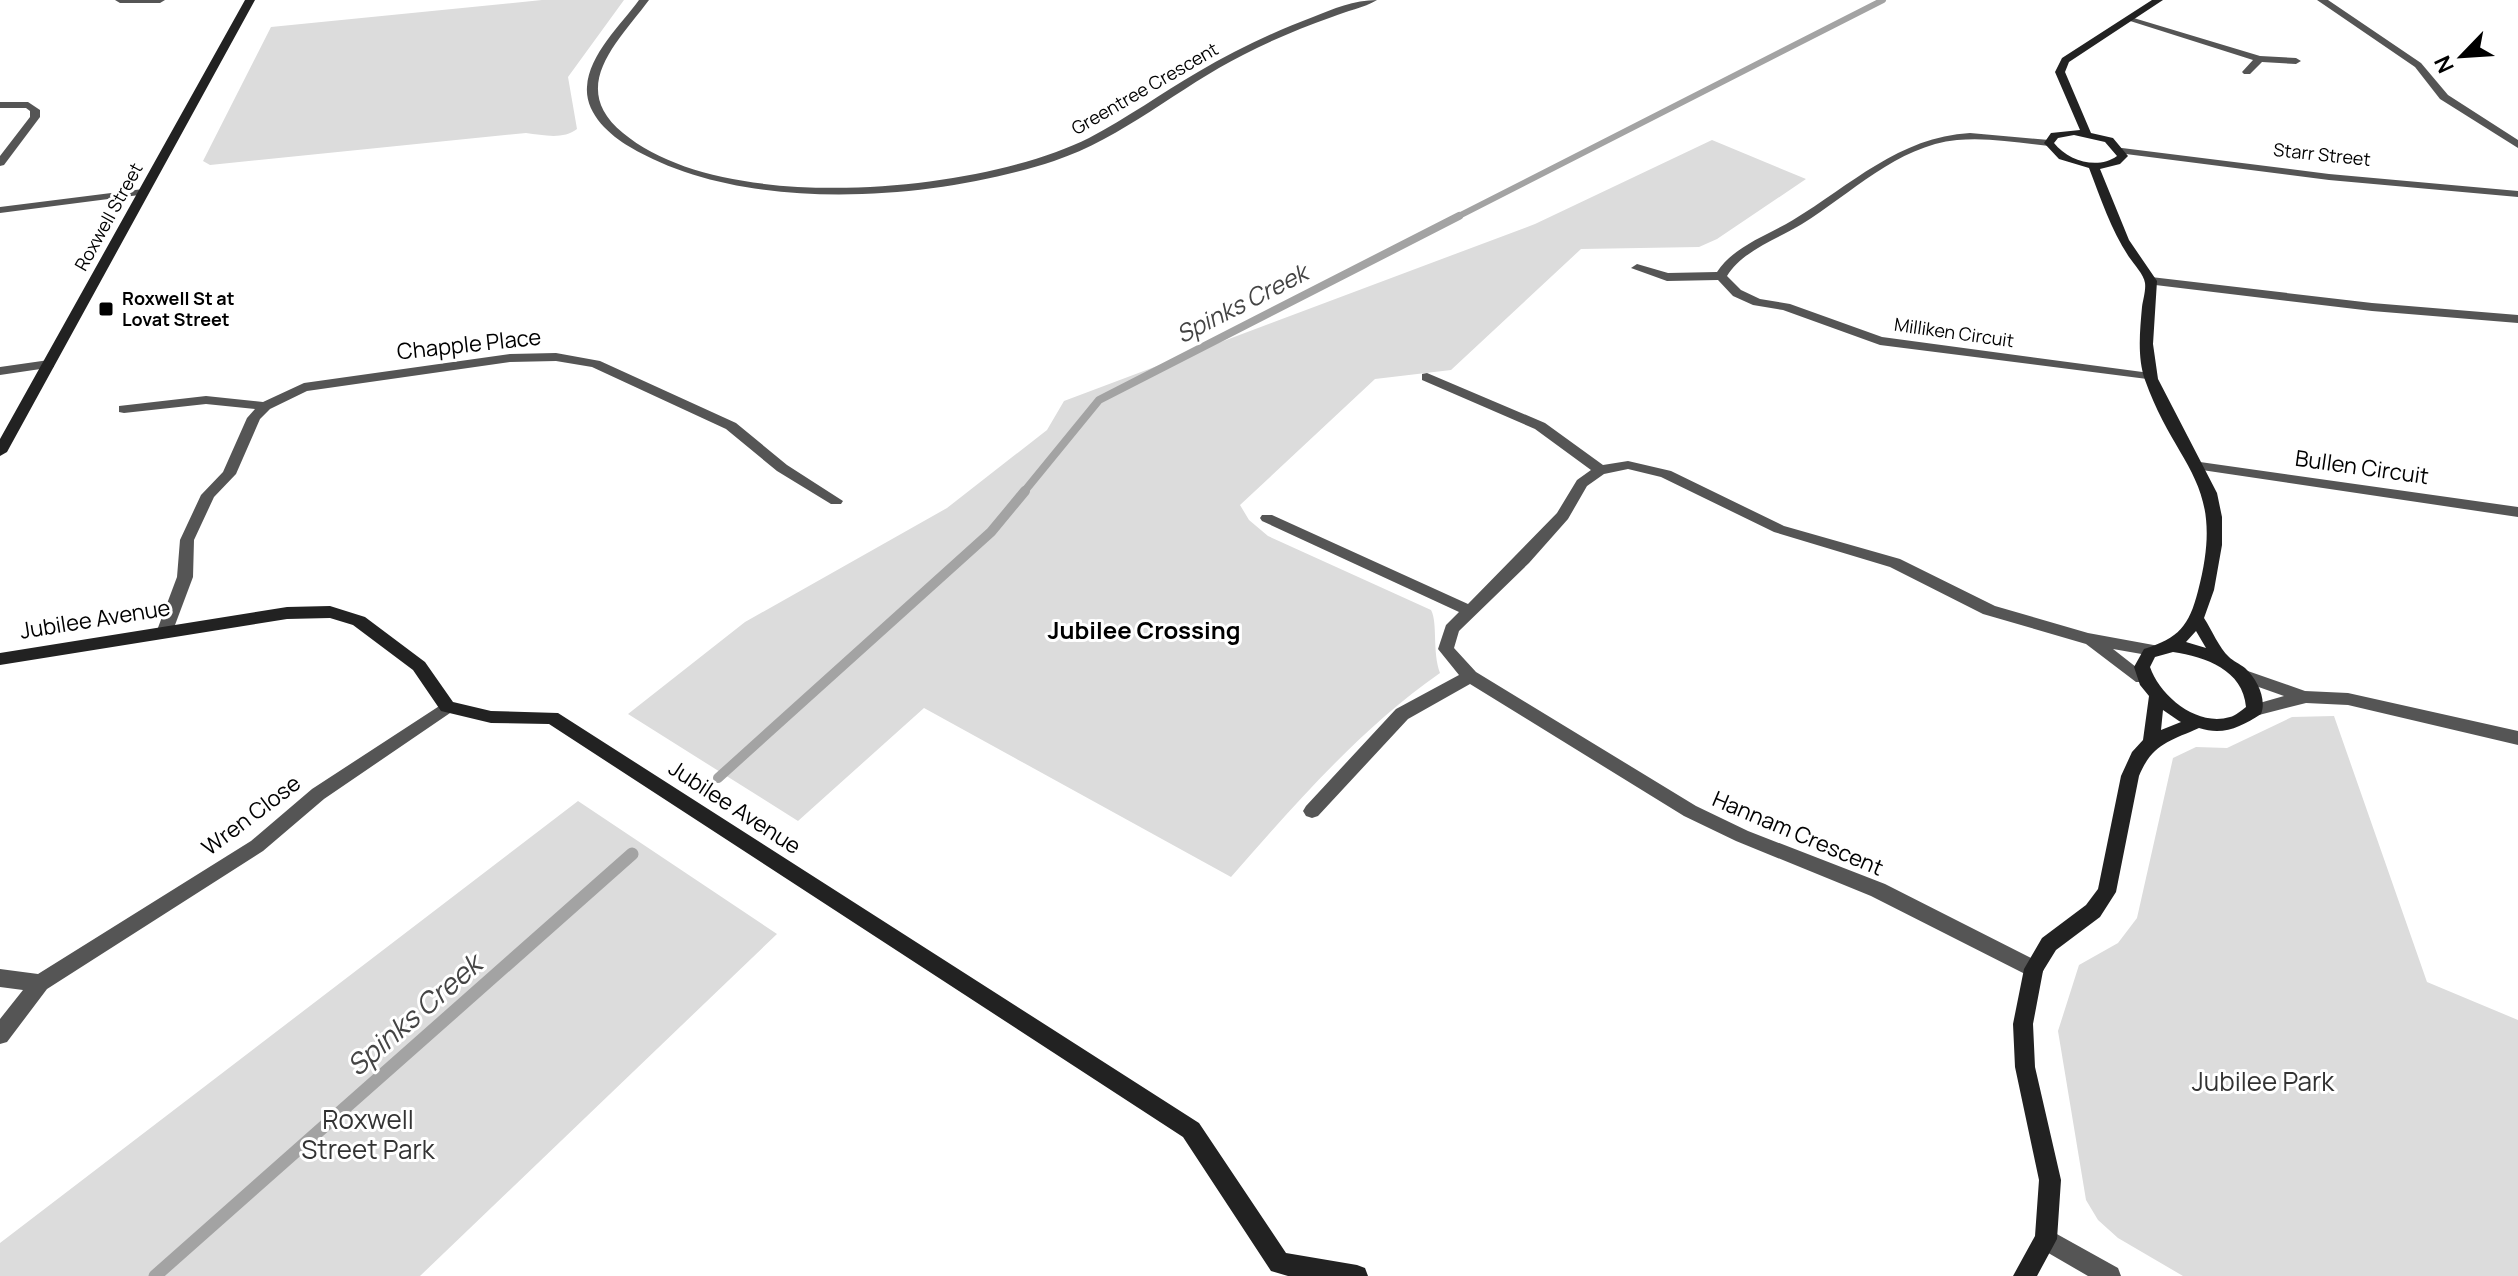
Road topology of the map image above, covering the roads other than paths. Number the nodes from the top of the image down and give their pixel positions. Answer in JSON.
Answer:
{"nodes":[{"id":1,"x":120,"y":0,"type":"edge"},
{"id":2,"x":160,"y":0,"type":"edge"},
{"id":3,"x":250,"y":0,"type":"edge"},
{"id":4,"x":644,"y":0,"type":"edge"},
{"id":5,"x":1372,"y":0,"type":"edge"},
{"id":6,"x":2158,"y":0,"type":"edge"},
{"id":7,"x":2322,"y":0,"type":"edge"},
{"id":8,"x":2130,"y":18,"type":"junction"},
{"id":9,"x":2259,"y":59,"type":"junction"},
{"id":10,"x":2296,"y":61,"type":"dead end"},
{"id":11,"x":2247,"y":72,"type":"dead end"},
{"id":12,"x":0,"y":105,"type":"edge"},
{"id":13,"x":2086,"y":133,"type":"junction"},
{"id":14,"x":2049,"y":143,"type":"junction"},
{"id":15,"x":2518,"y":145,"type":"edge"},
{"id":16,"x":2122,"y":151,"type":"junction"},
{"id":17,"x":0,"y":163,"type":"edge"},
{"id":18,"x":2093,"y":165,"type":"junction"},
{"id":19,"x":143,"y":192,"type":"junction"},
{"id":20,"x":2518,"y":194,"type":"edge"},
{"id":21,"x":0,"y":210,"type":"edge"},
{"id":22,"x":1637,"y":268,"type":"dead end"},
{"id":23,"x":1721,"y":276,"type":"junction"},
{"id":24,"x":2151,"y":281,"type":"junction"},
{"id":25,"x":2518,"y":319,"type":"edge"},
{"id":26,"x":49,"y":364,"type":"junction"},
{"id":27,"x":0,"y":371,"type":"edge"},
{"id":28,"x":1427,"y":377,"type":"dead end"},
{"id":29,"x":2150,"y":377,"type":"junction"},
{"id":30,"x":265,"y":406,"type":"junction"},
{"id":31,"x":124,"y":409,"type":"dead end"},
{"id":32,"x":0,"y":452,"type":"edge"},
{"id":33,"x":2200,"y":466,"type":"junction"},
{"id":34,"x":1600,"y":470,"type":"junction"},
{"id":35,"x":836,"y":501,"type":"dead end"},
{"id":36,"x":2518,"y":512,"type":"edge"},
{"id":37,"x":1267,"y":518,"type":"dead end"},
{"id":38,"x":1468,"y":610,"type":"junction"},
{"id":39,"x":2198,"y":621,"type":"junction"},
{"id":40,"x":164,"y":633,"type":"junction"},
{"id":41,"x":2088,"y":639,"type":"junction"},
{"id":42,"x":2173,"y":646,"type":"junction"},
{"id":43,"x":2153,"y":650,"type":"junction"},
{"id":44,"x":0,"y":659,"type":"edge"},
{"id":45,"x":2222,"y":660,"type":"junction"},
{"id":46,"x":2242,"y":675,"type":"junction"},
{"id":47,"x":1470,"y":676,"type":"junction"},
{"id":48,"x":2142,"y":678,"type":"junction"},
{"id":49,"x":2306,"y":697,"type":"junction"},
{"id":50,"x":2156,"y":698,"type":"junction"},
{"id":51,"x":447,"y":707,"type":"junction"},
{"id":52,"x":2255,"y":710,"type":"junction"},
{"id":53,"x":2199,"y":721,"type":"junction"},
{"id":54,"x":2518,"y":738,"type":"edge"},
{"id":55,"x":2151,"y":742,"type":"junction"},
{"id":56,"x":1312,"y":811,"type":"dead end"},
{"id":57,"x":2034,"y":969,"type":"junction"},
{"id":58,"x":0,"y":978,"type":"edge"},
{"id":59,"x":40,"y":983,"type":"junction"},
{"id":60,"x":0,"y":1035,"type":"edge"},
{"id":61,"x":2046,"y":1239,"type":"junction"},
{"id":62,"x":1275,"y":1269,"type":"edge"},
{"id":63,"x":1357,"y":1276,"type":"edge"},
{"id":64,"x":2024,"y":1276,"type":"edge"},
{"id":65,"x":2110,"y":1276,"type":"edge"}],
"edges":[{"from":1,"to":2,"type":"street"},
{"from":3,"to":19,"type":"street","name":"Roxwell Street"},
{"from":4,"to":5,"type":"street","name":"Greentree Crescent"},
{"from":6,"to":8,"type":"street"},
{"from":7,"to":15,"type":"street"},
{"from":8,"to":9,"type":"street"},
{"from":8,"to":13,"type":"street"},
{"from":9,"to":10,"type":"street"},
{"from":9,"to":11,"type":"street"},
{"from":12,"to":17,"type":"street"},
{"from":13,"to":14,"type":"street"},
{"from":13,"to":16,"type":"street"},
{"from":14,"to":18,"type":"street"},
{"from":14,"to":23,"type":"street"},
{"from":16,"to":18,"type":"street"},
{"from":16,"to":20,"type":"street","name":"Starr Street"},
{"from":18,"to":24,"type":"street"},
{"from":19,"to":21,"type":"street"},
{"from":19,"to":26,"type":"street","name":"Roxwell Street"},
{"from":22,"to":23,"type":"street"},
{"from":23,"to":29,"type":"street","name":"Milliken Circuit"},
{"from":24,"to":25,"type":"street"},
{"from":24,"to":29,"type":"street"},
{"from":26,"to":27,"type":"street"},
{"from":26,"to":32,"type":"street","name":"Roxwell Street"},
{"from":28,"to":34,"type":"street"},
{"from":29,"to":33,"type":"street"},
{"from":30,"to":31,"type":"street"},
{"from":30,"to":35,"type":"street","name":"Chapple Place"},
{"from":30,"to":40,"type":"street"},
{"from":33,"to":36,"type":"street","name":"Bullen Circuit"},
{"from":33,"to":39,"type":"street"},
{"from":34,"to":38,"type":"street","name":"Hannam Crescent"},
{"from":34,"to":41,"type":"street"},
{"from":37,"to":38,"type":"street"},
{"from":38,"to":47,"type":"street","name":"Hannam Crescent"},
{"from":39,"to":42,"type":"street"},
{"from":39,"to":45,"type":"street"},
{"from":40,"to":44,"type":"street","name":"Jubilee Avenue"},
{"from":40,"to":51,"type":"street","name":"Jubilee Avenue"},
{"from":41,"to":43,"type":"street"},
{"from":41,"to":48,"type":"street"},
{"from":42,"to":43,"type":"street"},
{"from":42,"to":45,"type":"street"},
{"from":43,"to":48,"type":"street"},
{"from":45,"to":46,"type":"street"},
{"from":46,"to":49,"type":"street"},
{"from":46,"to":52,"type":"street"},
{"from":47,"to":56,"type":"street"},
{"from":47,"to":57,"type":"street","name":"Hannam Crescent"},
{"from":48,"to":50,"type":"street"},
{"from":49,"to":52,"type":"street"},
{"from":49,"to":54,"type":"street"},
{"from":50,"to":53,"type":"street"},
{"from":50,"to":55,"type":"street"},
{"from":51,"to":59,"type":"street","name":"Wren Close"},
{"from":51,"to":62,"type":"street","name":"Jubilee Avenue"},
{"from":52,"to":53,"type":"street"},
{"from":53,"to":55,"type":"street"},
{"from":55,"to":57,"type":"street"},
{"from":57,"to":61,"type":"street"},
{"from":58,"to":59,"type":"street"},
{"from":59,"to":60,"type":"street","name":"Wren Close"},
{"from":61,"to":64,"type":"street"},
{"from":61,"to":65,"type":"street"},
{"from":62,"to":63,"type":"street","name":"Jubilee Avenue"}]}
